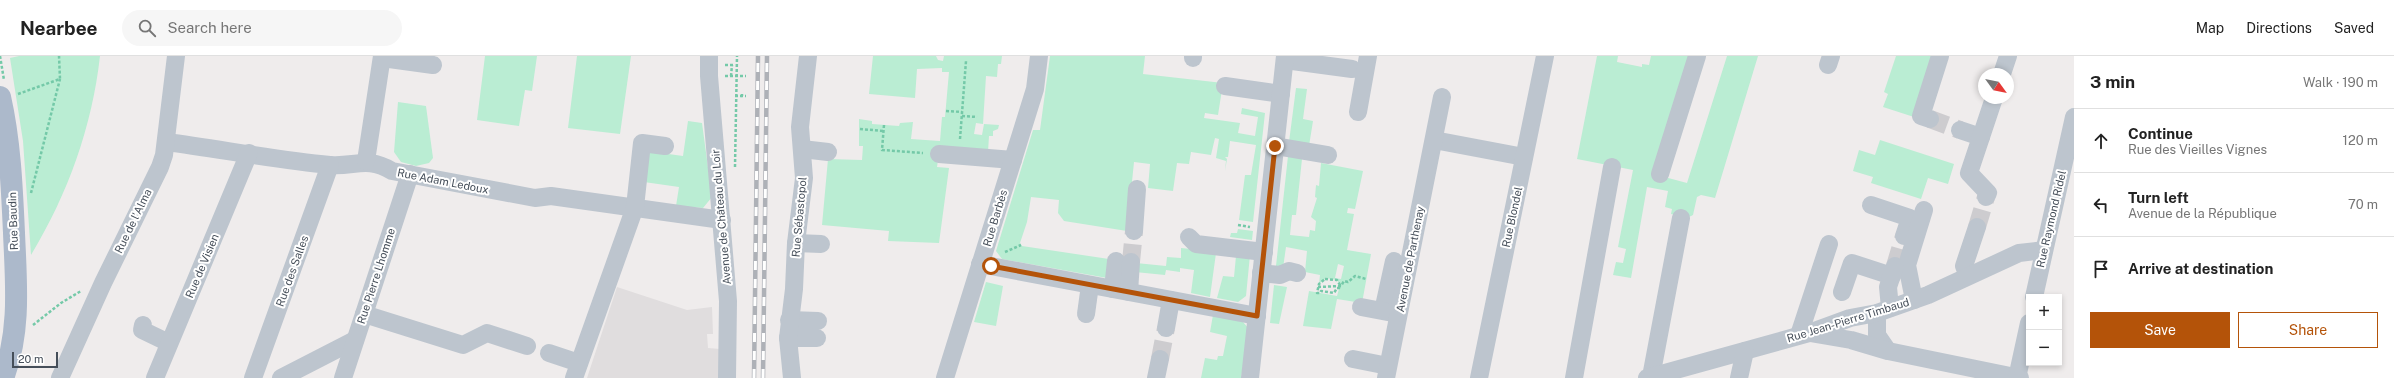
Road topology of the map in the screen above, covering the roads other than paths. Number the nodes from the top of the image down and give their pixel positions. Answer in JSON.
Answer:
{"nodes":[{"id":1,"x":176,"y":56,"type":"edge"},
{"id":2,"x":709,"y":56,"type":"edge"},
{"id":3,"x":808,"y":56,"type":"edge"},
{"id":4,"x":1039,"y":56,"type":"edge"},
{"id":5,"x":1545,"y":56,"type":"edge"},
{"id":6,"x":1697,"y":56,"type":"edge"},
{"id":7,"x":1940,"y":56,"type":"edge"},
{"id":8,"x":2008,"y":56,"type":"edge"},
{"id":9,"x":382,"y":57,"type":"edge"},
{"id":10,"x":1285,"y":58,"type":"edge"},
{"id":11,"x":433,"y":65,"type":"dead end"},
{"id":12,"x":1362,"y":66,"type":"edge"},
{"id":13,"x":2004,"y":68,"type":"edge"},
{"id":14,"x":1225,"y":86,"type":"dead end"},
{"id":15,"x":1281,"y":94,"type":"junction"},
{"id":16,"x":1442,"y":97,"type":"dead end"},
{"id":17,"x":0,"y":98,"type":"edge"},
{"id":18,"x":1992,"y":104,"type":"edge"},
{"id":19,"x":1358,"y":112,"type":"dead end"},
{"id":20,"x":1925,"y":117,"type":"dead end"},
{"id":21,"x":2074,"y":117,"type":"edge"},
{"id":22,"x":1960,"y":130,"type":"tunnel mouth"},
{"id":23,"x":1981,"y":137,"type":"junction"},
{"id":24,"x":1434,"y":140,"type":"junction"},
{"id":25,"x":166,"y":142,"type":"junction"},
{"id":26,"x":665,"y":146,"type":"dead end"},
{"id":27,"x":1275,"y":146,"type":"junction"},
{"id":28,"x":802,"y":149,"type":"junction"},
{"id":29,"x":828,"y":152,"type":"dead end"},
{"id":30,"x":249,"y":153,"type":"junction"},
{"id":31,"x":939,"y":154,"type":"road end"},
{"id":32,"x":1328,"y":155,"type":"dead end"},
{"id":33,"x":1524,"y":157,"type":"junction"},
{"id":34,"x":1013,"y":160,"type":"junction"},
{"id":35,"x":366,"y":161,"type":"junction"},
{"id":36,"x":330,"y":165,"type":"junction"},
{"id":37,"x":1612,"y":167,"type":"dead end"},
{"id":38,"x":410,"y":174,"type":"junction"},
{"id":39,"x":1660,"y":174,"type":"dead end"},
{"id":40,"x":0,"y":178,"type":"edge"},
{"id":41,"x":1137,"y":189,"type":"dead end"},
{"id":42,"x":1986,"y":197,"type":"tunnel mouth"},
{"id":43,"x":1871,"y":205,"type":"dead end"},
{"id":44,"x":635,"y":207,"type":"junction"},
{"id":45,"x":1924,"y":210,"type":"dead end"},
{"id":46,"x":1681,"y":218,"type":"dead end"},
{"id":47,"x":722,"y":220,"type":"junction"},
{"id":48,"x":1977,"y":227,"type":"tunnel mouth"},
{"id":49,"x":1134,"y":231,"type":"tunnel mouth"},
{"id":50,"x":1904,"y":236,"type":"tunnel mouth"},
{"id":51,"x":1189,"y":237,"type":"dead end"},
{"id":52,"x":1208,"y":237,"type":"dead end"},
{"id":53,"x":2,"y":242,"type":"edge"},
{"id":54,"x":796,"y":243,"type":"junction"},
{"id":55,"x":820,"y":244,"type":"dead end"},
{"id":56,"x":1829,"y":244,"type":"dead end"},
{"id":57,"x":1264,"y":248,"type":"junction"},
{"id":58,"x":2044,"y":250,"type":"junction"},
{"id":59,"x":1394,"y":261,"type":"dead end"},
{"id":60,"x":1124,"y":262,"type":"tunnel mouth"},
{"id":61,"x":980,"y":264,"type":"junction"},
{"id":62,"x":1262,"y":273,"type":"junction"},
{"id":63,"x":1297,"y":273,"type":"dead end"},
{"id":64,"x":1968,"y":276,"type":"junction"},
{"id":65,"x":1385,"y":282,"type":"junction"},
{"id":66,"x":1090,"y":285,"type":"junction"},
{"id":67,"x":1121,"y":290,"type":"junction"},
{"id":68,"x":1842,"y":292,"type":"dead end"},
{"id":69,"x":2035,"y":294,"type":"edge"},
{"id":70,"x":1171,"y":300,"type":"junction"},
{"id":71,"x":1914,"y":300,"type":"junction"},
{"id":72,"x":1385,"y":302,"type":"dead end"},
{"id":73,"x":1361,"y":307,"type":"dead end"},
{"id":74,"x":365,"y":310,"type":"junction"},
{"id":75,"x":1086,"y":314,"type":"dead end"},
{"id":76,"x":1398,"y":315,"type":"junction"},
{"id":77,"x":1881,"y":315,"type":"junction"},
{"id":78,"x":1257,"y":316,"type":"junction"},
{"id":79,"x":143,"y":325,"type":"dead end"},
{"id":80,"x":1166,"y":328,"type":"tunnel mouth"},
{"id":81,"x":788,"y":329,"type":"junction"},
{"id":82,"x":817,"y":330,"type":"dead end"},
{"id":83,"x":2028,"y":330,"type":"edge"},
{"id":84,"x":1804,"y":334,"type":"junction"},
{"id":85,"x":355,"y":340,"type":"junction"},
{"id":86,"x":1851,"y":340,"type":"junction"},
{"id":87,"x":169,"y":344,"type":"junction"},
{"id":88,"x":527,"y":346,"type":"dead end"},
{"id":89,"x":6,"y":347,"type":"edge"},
{"id":90,"x":1888,"y":351,"type":"junction"},
{"id":91,"x":1745,"y":352,"type":"junction"},
{"id":92,"x":549,"y":353,"type":"dead end"},
{"id":93,"x":1160,"y":359,"type":"tunnel mouth"},
{"id":94,"x":1353,"y":359,"type":"dead end"},
{"id":95,"x":576,"y":370,"type":"edge"},
{"id":96,"x":1387,"y":372,"type":"edge"},
{"id":97,"x":254,"y":375,"type":"edge"},
{"id":98,"x":1652,"y":377,"type":"edge"},
{"id":99,"x":3,"y":378,"type":"edge"},
{"id":100,"x":60,"y":378,"type":"edge"},
{"id":101,"x":155,"y":378,"type":"edge"},
{"id":102,"x":274,"y":378,"type":"edge"},
{"id":103,"x":281,"y":378,"type":"edge"},
{"id":104,"x":343,"y":378,"type":"edge"},
{"id":105,"x":726,"y":378,"type":"edge"},
{"id":106,"x":792,"y":378,"type":"edge"},
{"id":107,"x":945,"y":378,"type":"edge"},
{"id":108,"x":1156,"y":378,"type":"edge"},
{"id":109,"x":1250,"y":378,"type":"edge"},
{"id":110,"x":1479,"y":378,"type":"edge"},
{"id":111,"x":1574,"y":378,"type":"edge"},
{"id":112,"x":1739,"y":378,"type":"edge"},
{"id":113,"x":2018,"y":378,"type":"edge"}],
"edges":[{"from":1,"to":25,"type":"street","name":"Rue de l'Alma"},
{"from":2,"to":47,"type":"street","name":"Avenue de Château du Loir"},
{"from":3,"to":28,"type":"street","name":"Rue Sébastopol"},
{"from":4,"to":34,"type":"street","name":"Rue Barbès"},
{"from":5,"to":33,"type":"street","name":"Rue Blondel"},
{"from":6,"to":39,"type":"street"},
{"from":7,"to":20,"type":"street"},
{"from":8,"to":13,"type":"street"},
{"from":9,"to":11,"type":"street"},
{"from":9,"to":35,"type":"street"},
{"from":10,"to":12,"type":"street"},
{"from":10,"to":15,"type":"street"},
{"from":12,"to":19,"type":"street"},
{"from":14,"to":15,"type":"street"},
{"from":15,"to":27,"type":"street"},
{"from":16,"to":24,"type":"street","name":"Avenue de Parthenay"},
{"from":17,"to":89,"type":"main road","name":"Rue Baudin"},
{"from":18,"to":23,"type":"street"},
{"from":21,"to":58,"type":"street","name":"Rue Raymond Ridel"},
{"from":22,"to":23,"type":"street"},
{"from":23,"to":42,"type":"street"},
{"from":24,"to":33,"type":"street"},
{"from":24,"to":65,"type":"street","name":"Avenue de Parthenay"},
{"from":25,"to":30,"type":"street","name":"Rue Adam Ledoux"},
{"from":25,"to":100,"type":"street","name":"Rue de l'Alma"},
{"from":26,"to":44,"type":"street"},
{"from":27,"to":32,"type":"street"},
{"from":27,"to":57,"type":"street"},
{"from":28,"to":29,"type":"street"},
{"from":28,"to":54,"type":"street","name":"Rue Sébastopol"},
{"from":30,"to":36,"type":"street","name":"Rue Adam Ledoux"},
{"from":30,"to":87,"type":"street","name":"Rue de Visien"},
{"from":31,"to":34,"type":"street"},
{"from":33,"to":110,"type":"street","name":"Rue Blondel"},
{"from":34,"to":61,"type":"street","name":"Rue Barbès"},
{"from":35,"to":36,"type":"street","name":"Rue Adam Ledoux"},
{"from":35,"to":38,"type":"street","name":"Rue Adam Ledoux"},
{"from":36,"to":97,"type":"street","name":"Rue des Salles"},
{"from":37,"to":111,"type":"street"},
{"from":38,"to":44,"type":"street","name":"Rue Adam Ledoux"},
{"from":38,"to":74,"type":"street","name":"Rue Pierre Lhomme"},
{"from":40,"to":53,"type":"main road","name":"Rue Baudin"},
{"from":41,"to":49,"type":"street"},
{"from":43,"to":50,"type":"street"},
{"from":44,"to":47,"type":"street","name":"Rue Adam Ledoux"},
{"from":44,"to":95,"type":"street"},
{"from":45,"to":71,"type":"street"},
{"from":46,"to":98,"type":"street"},
{"from":47,"to":105,"type":"street","name":"Avenue de Château du Loir"},
{"from":48,"to":64,"type":"street"},
{"from":51,"to":57,"type":"street"},
{"from":52,"to":57,"type":"street"},
{"from":53,"to":89,"type":"main road","name":"Rue Baudin"},
{"from":54,"to":55,"type":"street"},
{"from":54,"to":81,"type":"street","name":"Rue Sébastopol"},
{"from":56,"to":84,"type":"street"},
{"from":57,"to":62,"type":"street"},
{"from":58,"to":64,"type":"street","name":"Rue Jean-Pierre Timbaud"},
{"from":58,"to":69,"type":"street","name":"Rue Raymond Ridel"},
{"from":59,"to":65,"type":"street"},
{"from":60,"to":67,"type":"street"},
{"from":61,"to":66,"type":"street"},
{"from":61,"to":107,"type":"street","name":"Rue Barbès"},
{"from":62,"to":63,"type":"street"},
{"from":62,"to":78,"type":"street"},
{"from":64,"to":71,"type":"street","name":"Rue Jean-Pierre Timbaud"},
{"from":65,"to":72,"type":"street"},
{"from":65,"to":76,"type":"street","name":"Avenue de Parthenay"},
{"from":66,"to":67,"type":"street"},
{"from":66,"to":75,"type":"street"},
{"from":67,"to":70,"type":"street"},
{"from":68,"to":77,"type":"street"},
{"from":70,"to":78,"type":"street"},
{"from":70,"to":80,"type":"street"},
{"from":71,"to":77,"type":"street","name":"Rue Jean-Pierre Timbaud"},
{"from":73,"to":76,"type":"street"},
{"from":74,"to":85,"type":"street","name":"Rue Pierre Lhomme"},
{"from":74,"to":88,"type":"street"},
{"from":76,"to":96,"type":"street","name":"Avenue de Parthenay"},
{"from":77,"to":84,"type":"street","name":"Rue Jean-Pierre Timbaud"},
{"from":77,"to":86,"type":"street","name":"Rue Jean-Pierre Timbaud"},
{"from":77,"to":90,"type":"street"},
{"from":78,"to":109,"type":"street"},
{"from":79,"to":87,"type":"street"},
{"from":81,"to":82,"type":"street"},
{"from":81,"to":106,"type":"street","name":"Rue Sébastopol"},
{"from":83,"to":113,"type":"street"},
{"from":84,"to":86,"type":"street"},
{"from":84,"to":91,"type":"street","name":"Rue Jean-Pierre Timbaud"},
{"from":85,"to":103,"type":"street"},
{"from":85,"to":104,"type":"street","name":"Rue Pierre Lhomme"},
{"from":86,"to":90,"type":"street"},
{"from":87,"to":101,"type":"street","name":"Rue de Visien"},
{"from":89,"to":99,"type":"main road","name":"Rue Baudin"},
{"from":90,"to":113,"type":"street"},
{"from":91,"to":98,"type":"street","name":"Rue Jean-Pierre Timbaud"},
{"from":91,"to":112,"type":"street"},
{"from":92,"to":95,"type":"street"},
{"from":93,"to":108,"type":"street"},
{"from":94,"to":96,"type":"street"},
{"from":97,"to":102,"type":"street"}]}
